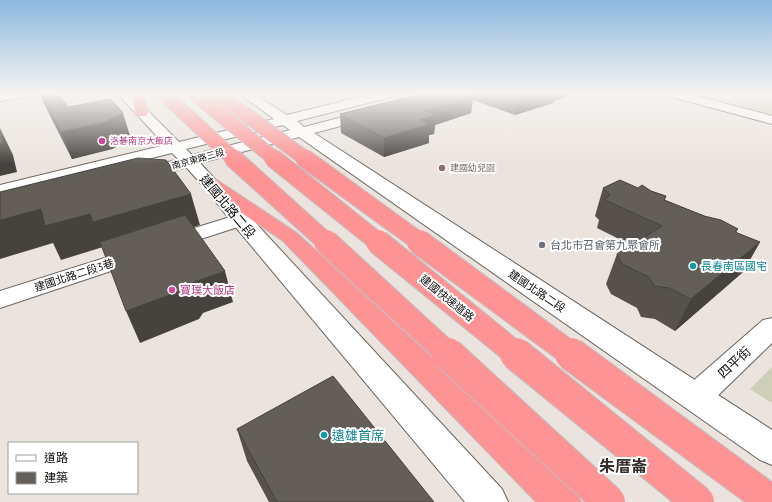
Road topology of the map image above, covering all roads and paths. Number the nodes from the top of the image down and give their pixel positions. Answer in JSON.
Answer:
{"nodes":[{"id":1,"x":145,"y":117,"type":"edge"},
{"id":2,"x":190,"y":117,"type":"edge"},
{"id":3,"x":224,"y":117,"type":"edge"},
{"id":4,"x":250,"y":117,"type":"edge"},
{"id":5,"x":282,"y":117,"type":"edge"},
{"id":6,"x":305,"y":117,"type":"edge"},
{"id":7,"x":344,"y":117,"type":"edge"},
{"id":8,"x":295,"y":126,"type":"junction"},
{"id":9,"x":182,"y":154,"type":"junction"},
{"id":10,"x":129,"y":179,"type":"edge"},
{"id":11,"x":211,"y":184,"type":"junction"},
{"id":12,"x":0,"y":190,"type":"edge"},
{"id":13,"x":240,"y":220,"type":"junction"},
{"id":14,"x":0,"y":300,"type":"edge"},
{"id":15,"x":772,"y":327,"type":"edge"},
{"id":16,"x":696,"y":397,"type":"junction"},
{"id":17,"x":772,"y":449,"type":"edge"},
{"id":18,"x":490,"y":502,"type":"edge"},
{"id":19,"x":562,"y":502,"type":"edge"},
{"id":20,"x":609,"y":502,"type":"edge"},
{"id":21,"x":698,"y":502,"type":"edge"},
{"id":22,"x":772,"y":502,"type":"edge"}],
"edges":[{"from":1,"to":9,"type":"street","name":"建國北路二段"},
{"from":2,"to":20,"type":"highway","bridge":true},
{"from":3,"to":21,"type":"highway","name":"建國快速道路","bridge":true},
{"from":4,"to":22,"type":"highway","bridge":true},
{"from":5,"to":8,"type":"street","name":"建國北路二段"},
{"from":6,"to":8,"type":"street"},
{"from":7,"to":8,"type":"street"},
{"from":8,"to":9,"type":"street","name":"南京東路三段"},
{"from":8,"to":16,"type":"street","name":"建國北路二段"},
{"from":9,"to":10,"type":"street","name":"南京東路三段"},
{"from":9,"to":11,"type":"street","name":"建國北路二段"},
{"from":9,"to":12,"type":"street","name":"南京東路三段"},
{"from":11,"to":13,"type":"street","name":"建國北路二段"},
{"from":11,"to":19,"type":"highway"},
{"from":13,"to":14,"type":"street","name":"建國北路二段3巷"},
{"from":13,"to":18,"type":"street","name":"建國北路二段"},
{"from":15,"to":16,"type":"street","name":"四平街"},
{"from":16,"to":17,"type":"street","name":"建國北路二段"}]}
